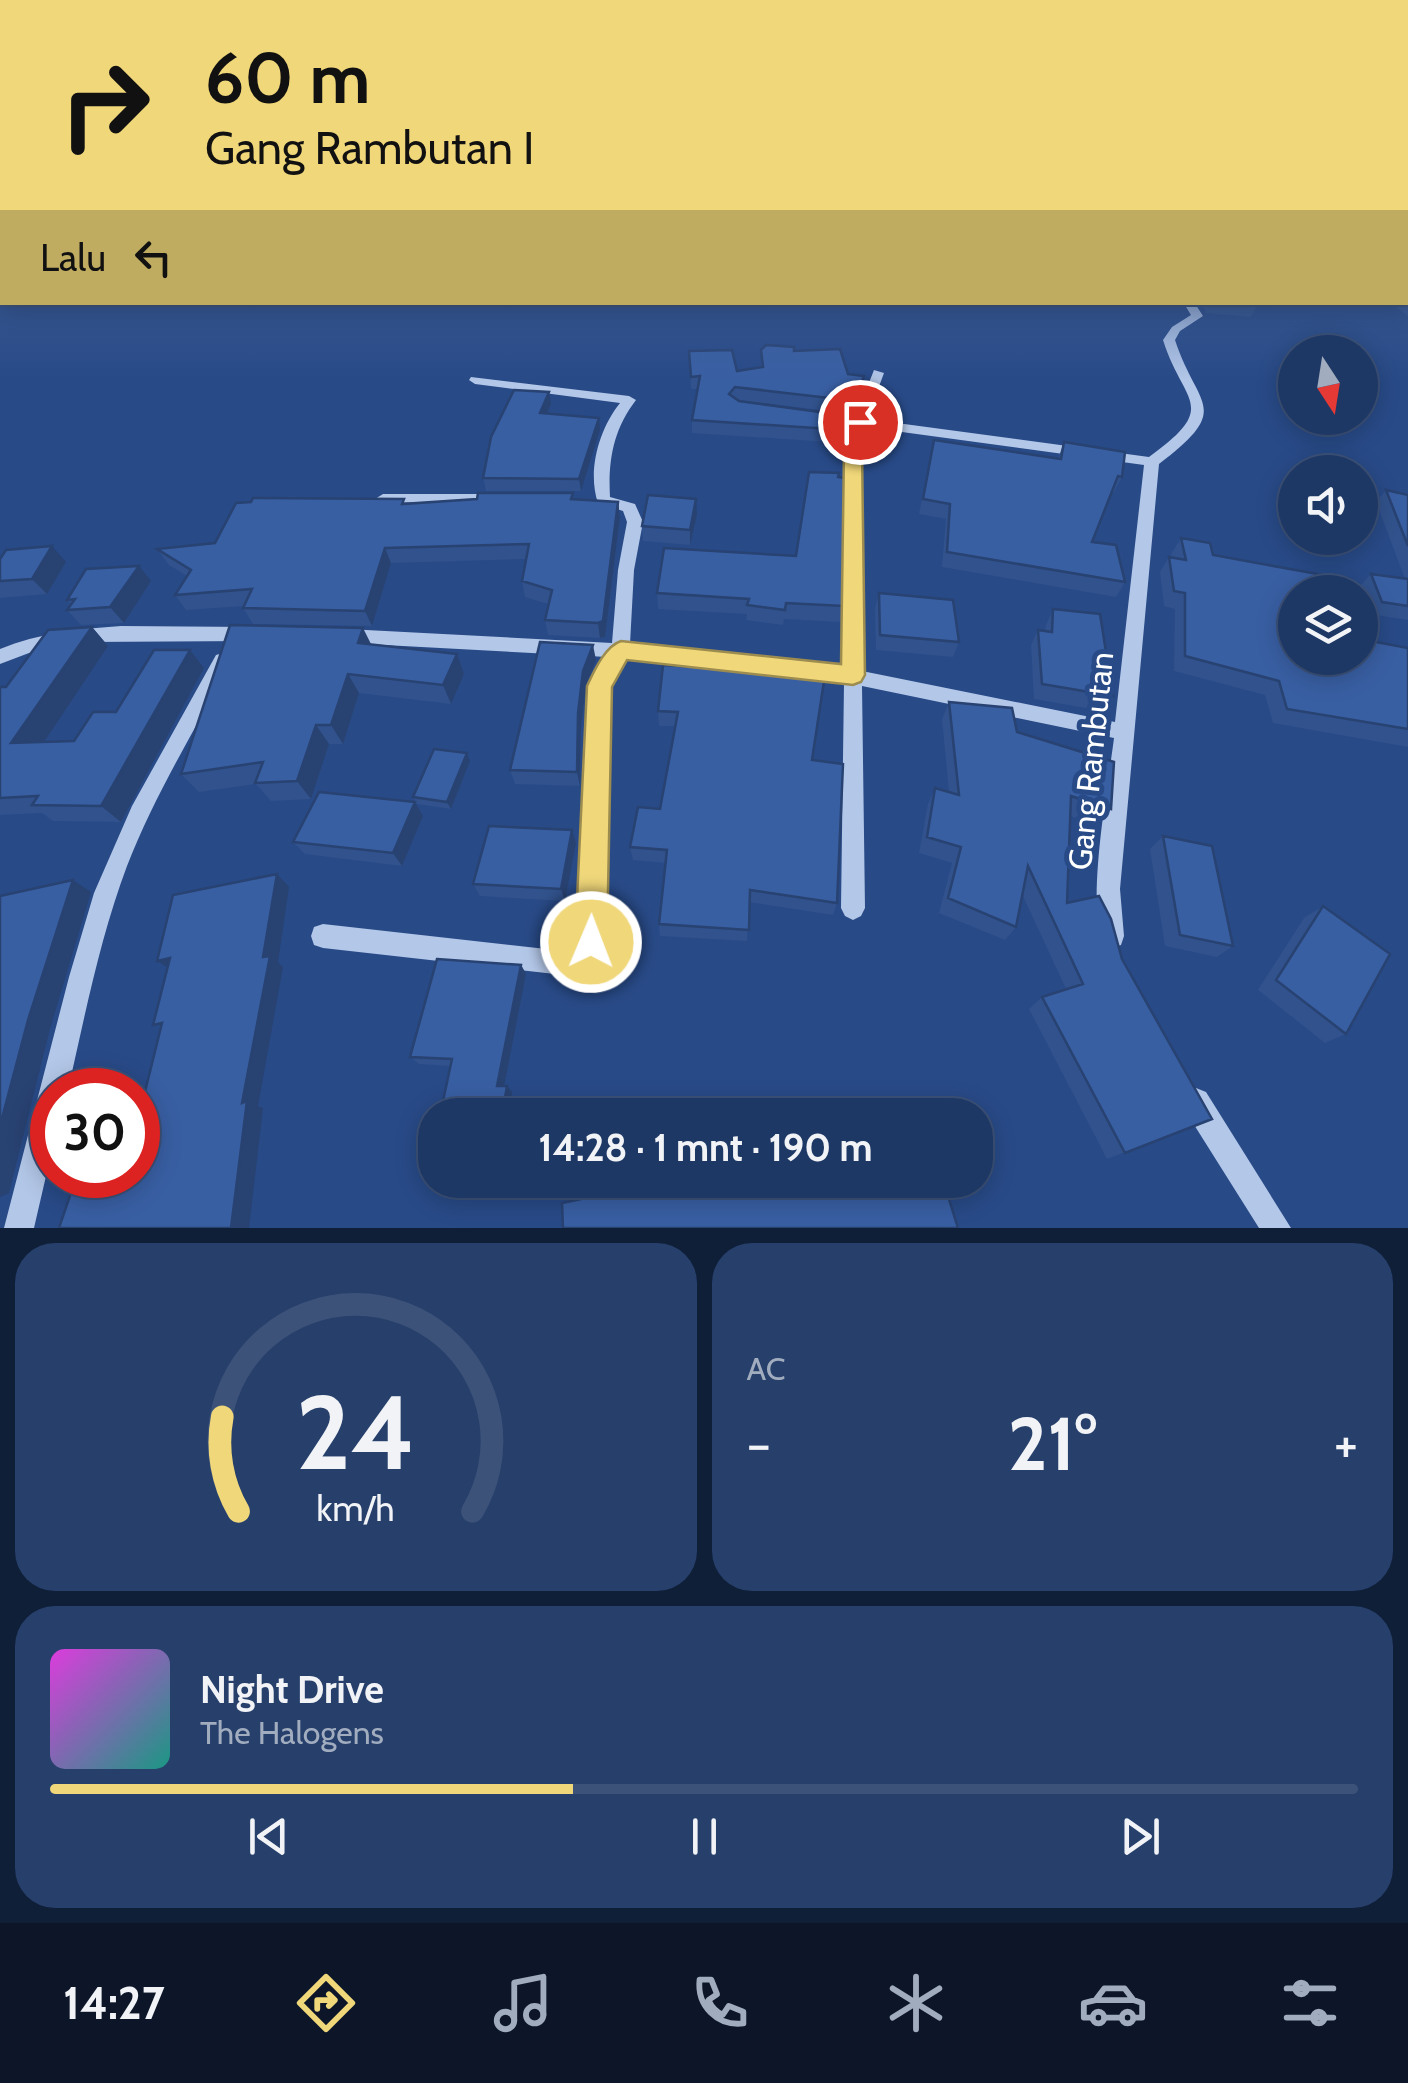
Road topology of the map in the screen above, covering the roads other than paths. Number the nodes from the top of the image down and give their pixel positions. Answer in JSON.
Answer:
{"nodes":[{"id":1,"x":1191,"y":305,"type":"edge"},
{"id":2,"x":878,"y":372,"type":"dead end"},
{"id":3,"x":475,"y":380,"type":"dead end"},
{"id":4,"x":826,"y":418,"type":"edge"},
{"id":5,"x":860,"y":422,"type":"junction"},
{"id":6,"x":1152,"y":462,"type":"junction"},
{"id":7,"x":366,"y":499,"type":"edge"},
{"id":8,"x":524,"y":499,"type":"edge"},
{"id":9,"x":583,"y":500,"type":"edge"},
{"id":10,"x":603,"y":500,"type":"junction"},
{"id":11,"x":237,"y":634,"type":"junction"},
{"id":12,"x":273,"y":634,"type":"edge"},
{"id":13,"x":325,"y":634,"type":"edge"},
{"id":14,"x":621,"y":650,"type":"junction"},
{"id":15,"x":0,"y":657,"type":"edge"},
{"id":16,"x":853,"y":675,"type":"junction"},
{"id":17,"x":1124,"y":732,"type":"junction"},
{"id":18,"x":853,"y":908,"type":"dead end"},
{"id":19,"x":324,"y":936,"type":"dead end"},
{"id":20,"x":1116,"y":953,"type":"edge"},
{"id":21,"x":59,"y":1068,"type":"edge"},
{"id":22,"x":1186,"y":1085,"type":"edge"},
{"id":23,"x":30,"y":1187,"type":"edge"},
{"id":24,"x":20,"y":1228,"type":"edge"},
{"id":25,"x":1276,"y":1228,"type":"edge"}],
"edges":[{"from":1,"to":6,"type":"street"},
{"from":2,"to":5,"type":"street"},
{"from":3,"to":10,"type":"street"},
{"from":4,"to":5,"type":"street"},
{"from":5,"to":6,"type":"street"},
{"from":5,"to":16,"type":"street"},
{"from":6,"to":17,"type":"street","name":"Gang Rambutan"},
{"from":7,"to":8,"type":"street"},
{"from":9,"to":10,"type":"street"},
{"from":10,"to":14,"type":"street"},
{"from":11,"to":12,"type":"street"},
{"from":11,"to":15,"type":"street"},
{"from":11,"to":21,"type":"street"},
{"from":13,"to":14,"type":"street"},
{"from":14,"to":16,"type":"street"},
{"from":14,"to":19,"type":"street"},
{"from":16,"to":17,"type":"street"},
{"from":16,"to":18,"type":"street"},
{"from":17,"to":20,"type":"street","name":"Gang Rambutan"},
{"from":22,"to":25,"type":"street"},
{"from":23,"to":24,"type":"street"}]}
